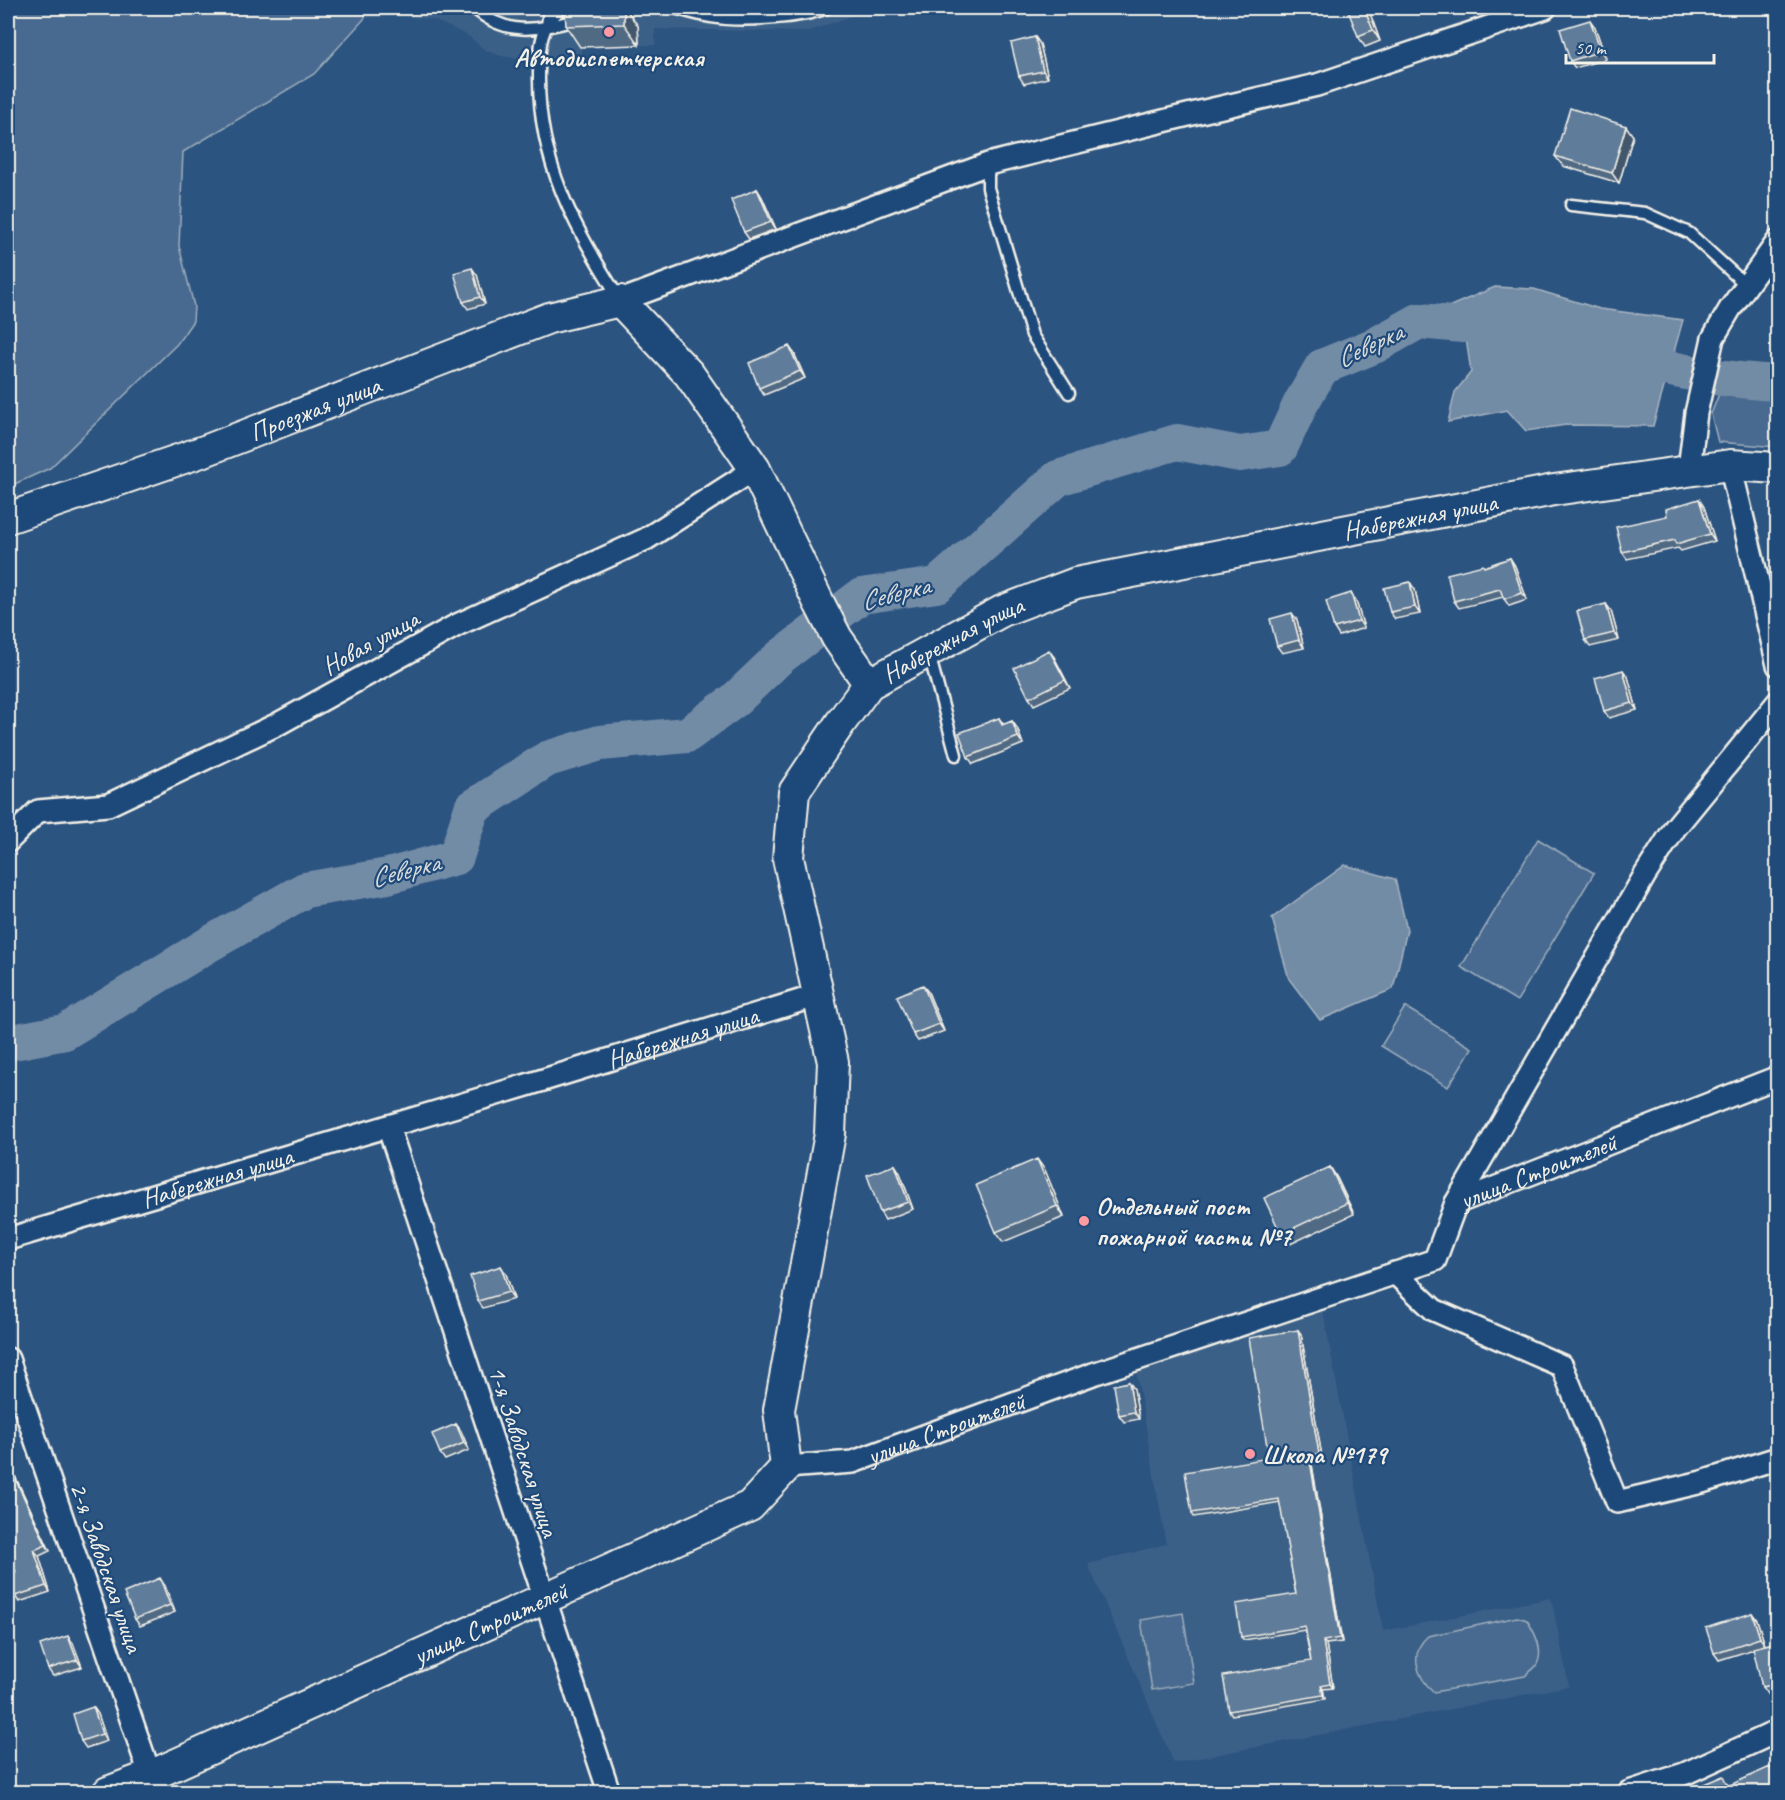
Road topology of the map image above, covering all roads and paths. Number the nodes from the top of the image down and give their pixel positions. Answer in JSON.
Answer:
{"nodes":[{"id":1,"x":474,"y":8,"type":"edge"},
{"id":2,"x":549,"y":8,"type":"edge"},
{"id":3,"x":561,"y":8,"type":"edge"},
{"id":4,"x":605,"y":8,"type":"edge"},
{"id":5,"x":674,"y":8,"type":"edge"},
{"id":6,"x":827,"y":8,"type":"edge"},
{"id":7,"x":1545,"y":8,"type":"edge"},
{"id":8,"x":547,"y":26,"type":"junction"},
{"id":9,"x":988,"y":164,"type":"junction"},
{"id":10,"x":1571,"y":205,"type":"dead end"},
{"id":11,"x":1778,"y":241,"type":"edge"},
{"id":12,"x":1747,"y":286,"type":"junction"},
{"id":13,"x":620,"y":301,"type":"junction"},
{"id":14,"x":1069,"y":393,"type":"dead end"},
{"id":15,"x":1730,"y":465,"type":"junction"},
{"id":16,"x":1778,"y":468,"type":"edge"},
{"id":17,"x":755,"y":469,"type":"junction"},
{"id":18,"x":1689,"y":469,"type":"junction"},
{"id":19,"x":8,"y":518,"type":"edge"},
{"id":20,"x":928,"y":652,"type":"junction"},
{"id":21,"x":1778,"y":664,"type":"edge"},
{"id":22,"x":869,"y":684,"type":"junction"},
{"id":23,"x":1778,"y":702,"type":"edge"},
{"id":24,"x":956,"y":755,"type":"dead end"},
{"id":25,"x":8,"y":841,"type":"edge"},
{"id":26,"x":819,"y":995,"type":"junction"},
{"id":27,"x":1778,"y":1077,"type":"edge"},
{"id":28,"x":1499,"y":1104,"type":"dead end"},
{"id":29,"x":388,"y":1126,"type":"junction"},
{"id":30,"x":1500,"y":1129,"type":"junction"},
{"id":31,"x":1456,"y":1203,"type":"junction"},
{"id":32,"x":8,"y":1239,"type":"edge"},
{"id":33,"x":1395,"y":1273,"type":"junction"},
{"id":34,"x":8,"y":1359,"type":"edge"},
{"id":35,"x":1778,"y":1458,"type":"edge"},
{"id":36,"x":786,"y":1467,"type":"junction"},
{"id":37,"x":544,"y":1599,"type":"junction"},
{"id":38,"x":1778,"y":1731,"type":"edge"},
{"id":39,"x":153,"y":1784,"type":"edge"},
{"id":40,"x":108,"y":1792,"type":"edge"},
{"id":41,"x":609,"y":1792,"type":"edge"},
{"id":42,"x":1629,"y":1792,"type":"edge"}],
"edges":[{"from":1,"to":8,"type":"lane"},
{"from":2,"to":8,"type":"lane"},
{"from":3,"to":8,"type":"lane"},
{"from":4,"to":8,"type":"lane"},
{"from":5,"to":6,"type":"lane"},
{"from":7,"to":9,"type":"street"},
{"from":8,"to":13,"type":"lane"},
{"from":9,"to":13,"type":"street"},
{"from":9,"to":14,"type":"lane"},
{"from":10,"to":12,"type":"lane"},
{"from":11,"to":12,"type":"street"},
{"from":12,"to":18,"type":"street"},
{"from":13,"to":17,"type":"street"},
{"from":13,"to":19,"type":"street","name":"Проезжая улица"},
{"from":15,"to":16,"type":"street","name":"Набережная улица"},
{"from":15,"to":18,"type":"street","name":"Набережная улица"},
{"from":15,"to":21,"type":"street"},
{"from":17,"to":22,"type":"street"},
{"from":17,"to":25,"type":"street","name":"Новая улица"},
{"from":18,"to":20,"type":"street","name":"Набережная улица"},
{"from":20,"to":22,"type":"street","name":"Набережная улица"},
{"from":20,"to":24,"type":"lane"},
{"from":22,"to":26,"type":"street","name":"Набережная улица"},
{"from":23,"to":30,"type":"street"},
{"from":26,"to":29,"type":"street","name":"Набережная улица"},
{"from":26,"to":36,"type":"street"},
{"from":27,"to":31,"type":"street","name":"улица Строителей"},
{"from":28,"to":30,"type":"lane"},
{"from":29,"to":32,"type":"street","name":"Набережная улица"},
{"from":29,"to":37,"type":"street","name":"1-я Заводская улица"},
{"from":30,"to":31,"type":"street"},
{"from":31,"to":33,"type":"street","name":"улица Строителей"},
{"from":33,"to":35,"type":"street"},
{"from":33,"to":36,"type":"street","name":"улица Строителей"},
{"from":34,"to":39,"type":"street","name":"2-я Заводская улица"},
{"from":36,"to":37,"type":"street","name":"улица Строителей"},
{"from":37,"to":39,"type":"street","name":"улица Строителей"},
{"from":37,"to":41,"type":"street","name":"1-я Заводская улица"},
{"from":38,"to":42,"type":"street"},
{"from":39,"to":40,"type":"street","name":"улица Строителей"}]}
